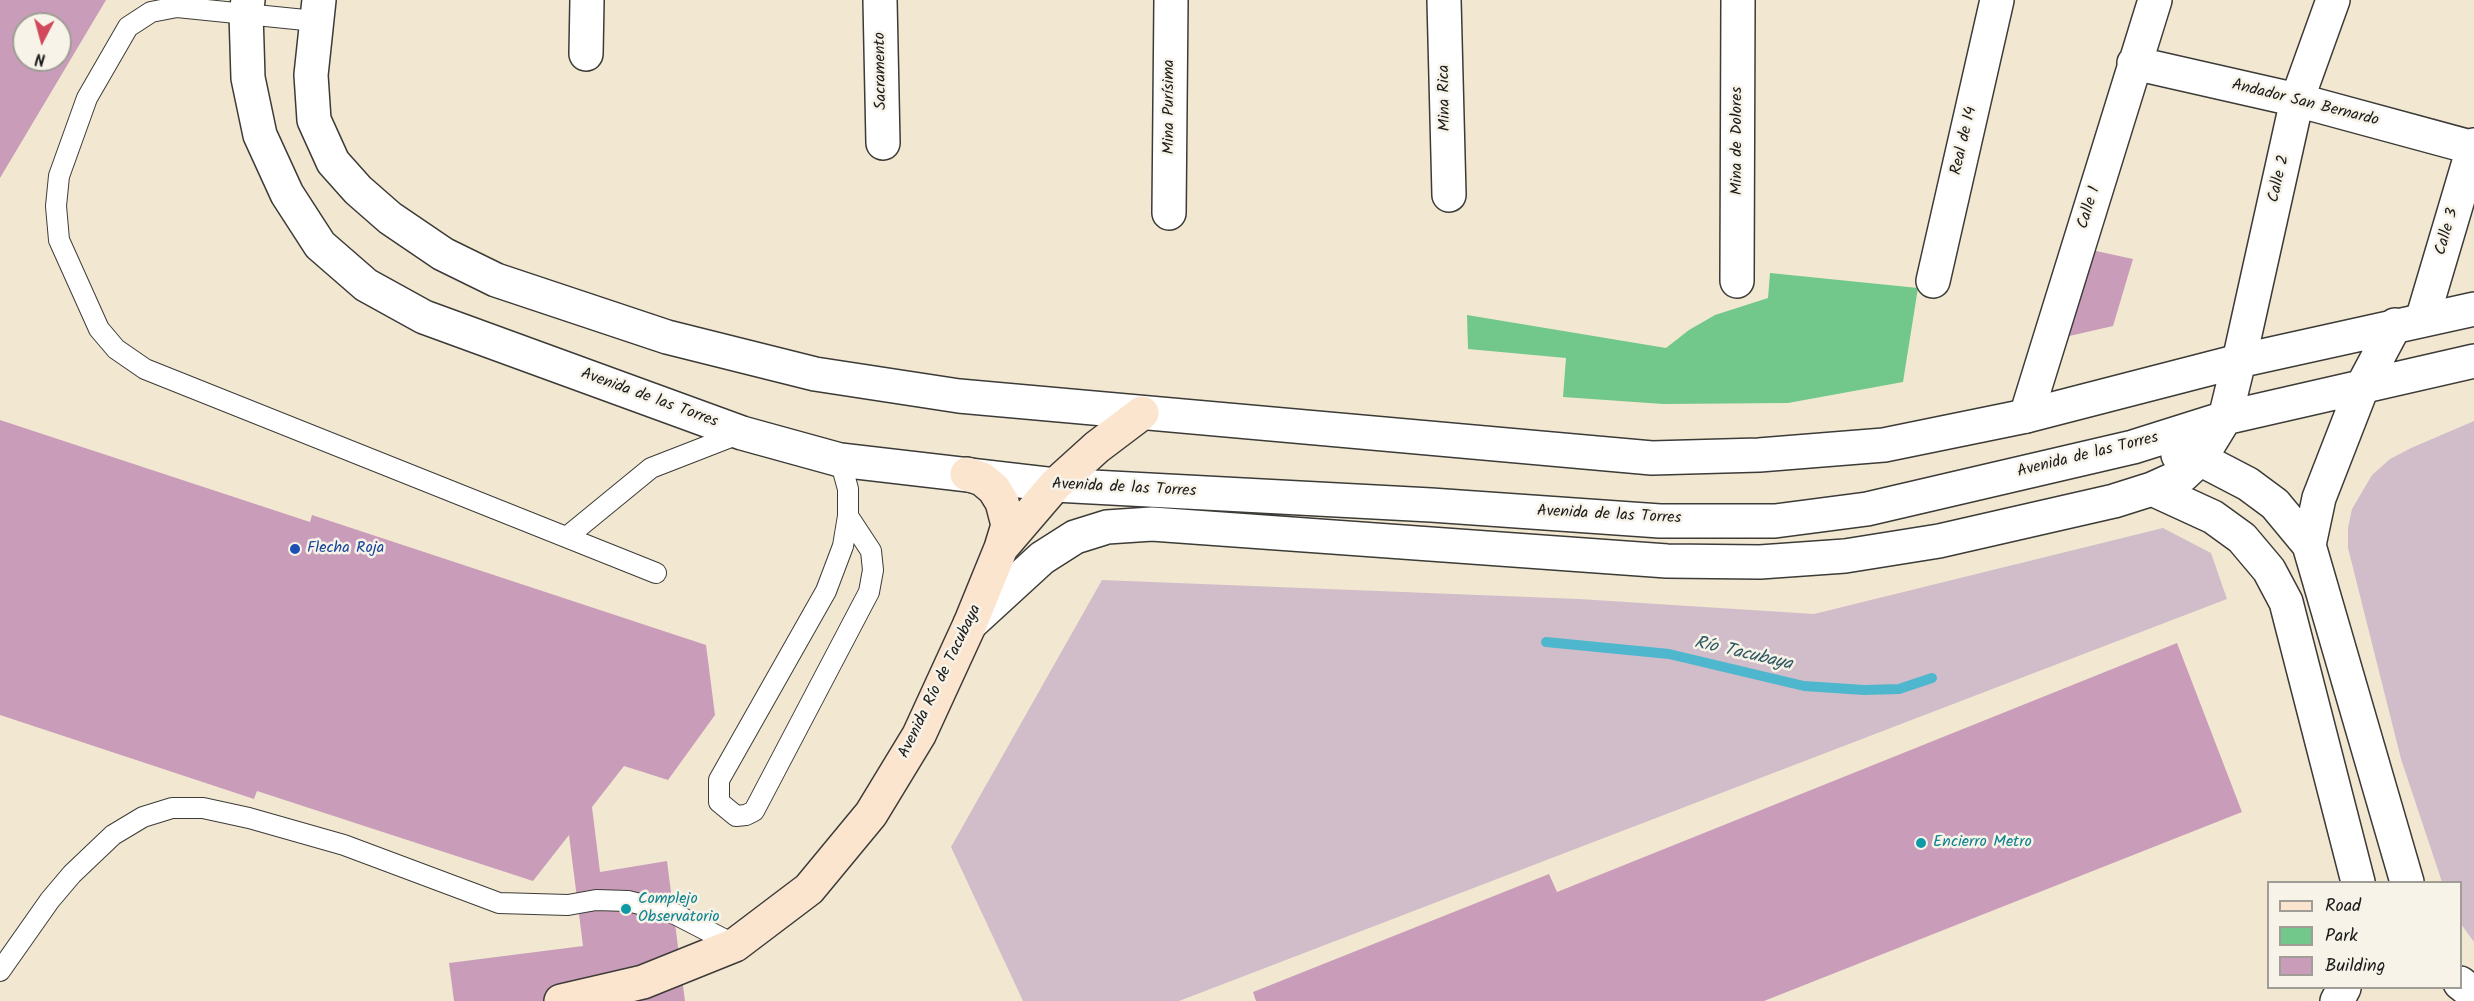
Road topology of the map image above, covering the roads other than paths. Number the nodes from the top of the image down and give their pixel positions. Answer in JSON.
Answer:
{"nodes":[{"id":1,"x":587,"y":0,"type":"edge"},
{"id":2,"x":880,"y":0,"type":"edge"},
{"id":3,"x":1171,"y":0,"type":"edge"},
{"id":4,"x":1444,"y":0,"type":"edge"},
{"id":5,"x":1738,"y":0,"type":"edge"},
{"id":6,"x":1997,"y":0,"type":"edge"},
{"id":7,"x":2155,"y":0,"type":"edge"},
{"id":8,"x":2333,"y":0,"type":"edge"},
{"id":9,"x":247,"y":7,"type":"edge"},
{"id":10,"x":317,"y":11,"type":"edge"},
{"id":11,"x":586,"y":54,"type":"dead end"},
{"id":12,"x":2134,"y":63,"type":"junction"},
{"id":13,"x":2297,"y":100,"type":"junction"},
{"id":14,"x":883,"y":143,"type":"dead end"},
{"id":15,"x":2474,"y":147,"type":"edge"},
{"id":16,"x":1449,"y":195,"type":"dead end"},
{"id":17,"x":1169,"y":213,"type":"dead end"},
{"id":18,"x":1737,"y":281,"type":"dead end"},
{"id":19,"x":1933,"y":281,"type":"dead end"},
{"id":20,"x":2474,"y":309,"type":"edge"},
{"id":21,"x":2409,"y":323,"type":"junction"},
{"id":22,"x":2239,"y":361,"type":"junction"},
{"id":23,"x":2474,"y":361,"type":"edge"},
{"id":24,"x":2363,"y":385,"type":"junction"},
{"id":25,"x":1142,"y":413,"type":"junction"},
{"id":26,"x":2026,"y":416,"type":"junction"},
{"id":27,"x":2225,"y":418,"type":"junction"},
{"id":28,"x":742,"y":433,"type":"junction"},
{"id":29,"x":2133,"y":447,"type":"junction"},
{"id":30,"x":2200,"y":459,"type":"junction"},
{"id":31,"x":840,"y":460,"type":"junction"},
{"id":32,"x":967,"y":474,"type":"junction"},
{"id":33,"x":1055,"y":485,"type":"junction"},
{"id":34,"x":2152,"y":489,"type":"junction"},
{"id":35,"x":848,"y":516,"type":"junction"},
{"id":36,"x":568,"y":536,"type":"junction"},
{"id":37,"x":2309,"y":545,"type":"junction"},
{"id":38,"x":1001,"y":548,"type":"junction"},
{"id":39,"x":656,"y":573,"type":"dead end"},
{"id":40,"x":970,"y":624,"type":"junction"},
{"id":41,"x":2358,"y":881,"type":"edge"},
{"id":42,"x":2407,"y":881,"type":"edge"},
{"id":43,"x":735,"y":945,"type":"junction"},
{"id":44,"x":0,"y":970,"type":"edge"},
{"id":45,"x":2462,"y":985,"type":"edge"},
{"id":46,"x":2474,"y":994,"type":"edge"},
{"id":47,"x":561,"y":1001,"type":"edge"}],
"edges":[{"from":1,"to":11,"type":"street"},
{"from":2,"to":14,"type":"street","name":"Sacramento"},
{"from":3,"to":17,"type":"street","name":"Mina Purísima"},
{"from":4,"to":16,"type":"street","name":"Mina Rica"},
{"from":5,"to":18,"type":"street","name":"Mina de Dolores"},
{"from":6,"to":19,"type":"street","name":"Real de 14"},
{"from":7,"to":12,"type":"street","name":"Calle 1"},
{"from":8,"to":13,"type":"street","name":"Calle 2"},
{"from":9,"to":10,"type":"lane"},
{"from":9,"to":28,"type":"street","name":"Avenida de las Torres"},
{"from":9,"to":36,"type":"lane"},
{"from":10,"to":25,"type":"street"},
{"from":12,"to":13,"type":"street","name":"Andador San Bernardo"},
{"from":12,"to":26,"type":"street","name":"Calle 1"},
{"from":13,"to":15,"type":"street","name":"Andador San Bernardo"},
{"from":13,"to":22,"type":"street","name":"Calle 2"},
{"from":15,"to":21,"type":"street","name":"Calle 3"},
{"from":20,"to":21,"type":"street"},
{"from":21,"to":22,"type":"street"},
{"from":21,"to":24,"type":"street","name":"Calle 3"},
{"from":22,"to":26,"type":"street"},
{"from":22,"to":27,"type":"street","name":"Avenida de las Torres"},
{"from":23,"to":24,"type":"street","name":"Avenida de las Torres"},
{"from":24,"to":27,"type":"street","name":"Avenida de las Torres"},
{"from":24,"to":37,"type":"street","name":"Calle 3"},
{"from":25,"to":26,"type":"street"},
{"from":25,"to":33,"type":"main road","name":"Avenida Río de Tacubaya"},
{"from":27,"to":29,"type":"street","name":"Avenida de las Torres"},
{"from":27,"to":30,"type":"street","name":"Avenida de las Torres"},
{"from":28,"to":31,"type":"street","name":"Avenida de las Torres"},
{"from":28,"to":36,"type":"lane"},
{"from":29,"to":30,"type":"street"},
{"from":29,"to":33,"type":"street","name":"Avenida de las Torres"},
{"from":30,"to":34,"type":"street","name":"Avenida de las Torres"},
{"from":30,"to":37,"type":"street"},
{"from":31,"to":32,"type":"street","name":"Avenida de las Torres"},
{"from":31,"to":35,"type":"lane"},
{"from":32,"to":33,"type":"street","name":"Avenida de las Torres"},
{"from":32,"to":38,"type":"main road"},
{"from":33,"to":38,"type":"main road","name":"Avenida Río de Tacubaya"},
{"from":34,"to":40,"type":"street","name":"Avenida de las Torres"},
{"from":34,"to":41,"type":"street"},
{"from":35,"to":35,"type":"lane"},
{"from":36,"to":39,"type":"lane"},
{"from":37,"to":42,"type":"street"},
{"from":38,"to":40,"type":"main road","name":"Avenida Río de Tacubaya"},
{"from":40,"to":43,"type":"main road","name":"Avenida Río de Tacubaya"},
{"from":43,"to":44,"type":"lane"},
{"from":43,"to":47,"type":"main road","name":"Avenida Río de Tacubaya"},
{"from":45,"to":46,"type":"street"}]}
